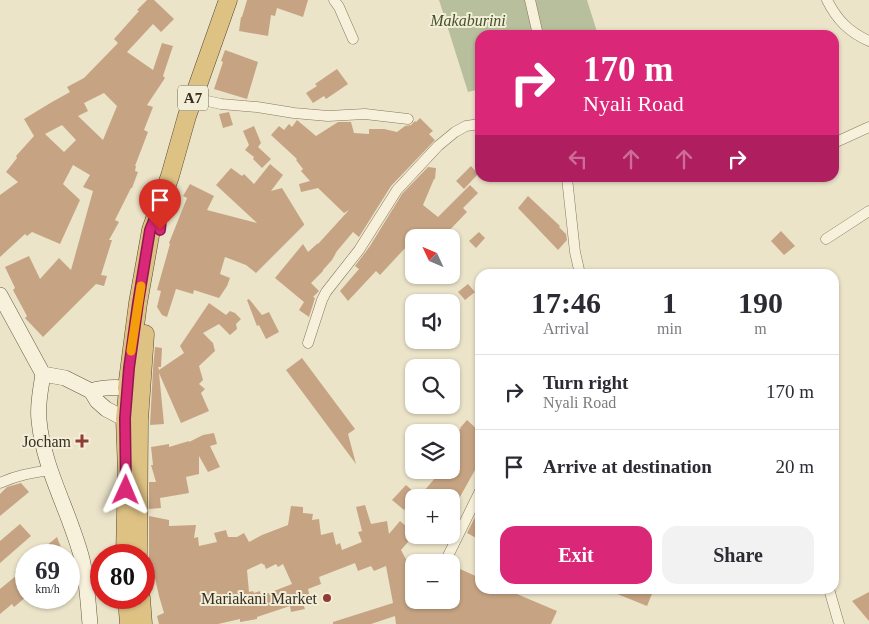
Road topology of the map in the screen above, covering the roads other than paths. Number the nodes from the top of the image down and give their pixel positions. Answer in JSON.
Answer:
{"nodes":[{"id":1,"x":228,"y":0,"type":"edge"},
{"id":2,"x":334,"y":0,"type":"edge"},
{"id":3,"x":530,"y":0,"type":"edge"},
{"id":4,"x":827,"y":0,"type":"edge"},
{"id":5,"x":537,"y":30,"type":"edge"},
{"id":6,"x":353,"y":38,"type":"dead end"},
{"id":7,"x":869,"y":41,"type":"edge"},
{"id":8,"x":194,"y":98,"type":"junction"},
{"id":9,"x":408,"y":119,"type":"dead end"},
{"id":10,"x":475,"y":125,"type":"edge"},
{"id":11,"x":869,"y":127,"type":"edge"},
{"id":12,"x":839,"y":141,"type":"edge"},
{"id":13,"x":567,"y":182,"type":"edge"},
{"id":14,"x":869,"y":212,"type":"edge"},
{"id":15,"x":826,"y":238,"type":"dead end"},
{"id":16,"x":579,"y":269,"type":"edge"},
{"id":17,"x":0,"y":296,"type":"edge"},
{"id":18,"x":308,"y":343,"type":"dead end"},
{"id":19,"x":42,"y":374,"type":"junction"},
{"id":20,"x":134,"y":389,"type":"junction"},
{"id":21,"x":91,"y":391,"type":"junction"},
{"id":22,"x":132,"y":419,"type":"junction"},
{"id":23,"x":50,"y":470,"type":"junction"},
{"id":24,"x":0,"y":483,"type":"edge"},
{"id":25,"x":475,"y":501,"type":"edge"},
{"id":26,"x":125,"y":544,"type":"edge"},
{"id":27,"x":138,"y":544,"type":"edge"},
{"id":28,"x":449,"y":554,"type":"edge"},
{"id":29,"x":830,"y":594,"type":"edge"},
{"id":30,"x":128,"y":609,"type":"edge"},
{"id":31,"x":142,"y":609,"type":"edge"},
{"id":32,"x":90,"y":624,"type":"edge"},
{"id":33,"x":129,"y":624,"type":"edge"},
{"id":34,"x":143,"y":624,"type":"edge"},
{"id":35,"x":839,"y":624,"type":"edge"}],
"edges":[{"from":1,"to":8,"type":"highway","number":"A7"},
{"from":2,"to":6,"type":"street"},
{"from":3,"to":5,"type":"street"},
{"from":4,"to":7,"type":"street"},
{"from":8,"to":9,"type":"street"},
{"from":8,"to":20,"type":"highway","number":"A7"},
{"from":10,"to":18,"type":"street"},
{"from":11,"to":12,"type":"street"},
{"from":13,"to":16,"type":"street"},
{"from":14,"to":15,"type":"street"},
{"from":17,"to":19,"type":"main road"},
{"from":19,"to":21,"type":"main road"},
{"from":19,"to":23,"type":"main road"},
{"from":20,"to":21,"type":"main road"},
{"from":20,"to":22,"type":"highway","number":"A7"},
{"from":21,"to":22,"type":"main road"},
{"from":22,"to":26,"type":"highway","number":"A7"},
{"from":22,"to":27,"type":"highway","number":"A7"},
{"from":23,"to":24,"type":"street"},
{"from":23,"to":32,"type":"main road"},
{"from":25,"to":28,"type":"street"},
{"from":29,"to":35,"type":"street"},
{"from":30,"to":33,"type":"highway"},
{"from":31,"to":34,"type":"highway"}]}
